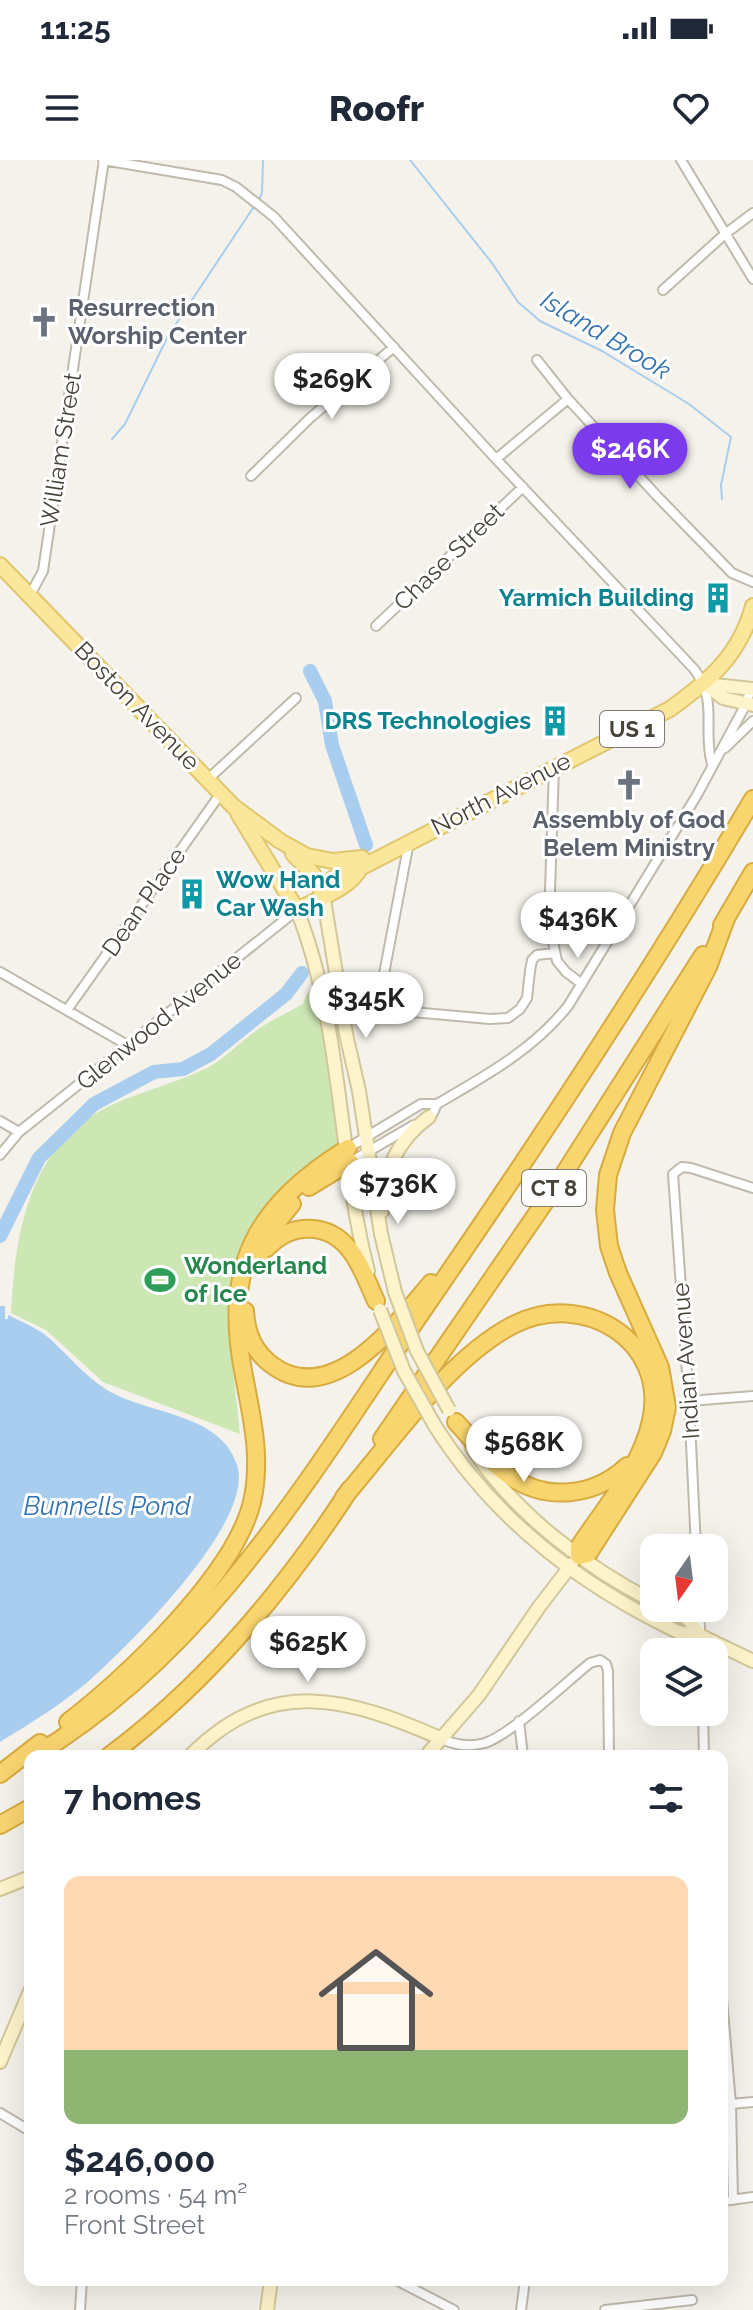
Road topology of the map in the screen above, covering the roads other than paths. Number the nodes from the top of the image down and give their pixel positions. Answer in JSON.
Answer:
{"nodes":[{"id":1,"x":104,"y":160,"type":"edge"},
{"id":2,"x":681,"y":160,"type":"edge"},
{"id":3,"x":753,"y":213,"type":"edge"},
{"id":4,"x":725,"y":234,"type":"junction"},
{"id":5,"x":753,"y":279,"type":"edge"},
{"id":6,"x":663,"y":290,"type":"dead end"},
{"id":7,"x":394,"y":347,"type":"junction"},
{"id":8,"x":537,"y":360,"type":"dead end"},
{"id":9,"x":568,"y":399,"type":"junction"},
{"id":10,"x":496,"y":459,"type":"junction"},
{"id":11,"x":251,"y":476,"type":"dead end"},
{"id":12,"x":523,"y":487,"type":"junction"},
{"id":13,"x":0,"y":565,"type":"edge"},
{"id":14,"x":753,"y":582,"type":"edge"},
{"id":15,"x":30,"y":595,"type":"junction"},
{"id":16,"x":753,"y":606,"type":"edge"},
{"id":17,"x":376,"y":626,"type":"dead end"},
{"id":18,"x":705,"y":684,"type":"junction"},
{"id":19,"x":752,"y":689,"type":"edge"},
{"id":20,"x":296,"y":698,"type":"dead end"},
{"id":21,"x":749,"y":705,"type":"edge"},
{"id":22,"x":753,"y":721,"type":"edge"},
{"id":23,"x":712,"y":764,"type":"junction"},
{"id":24,"x":554,"y":767,"type":"junction"},
{"id":25,"x":207,"y":780,"type":"junction"},
{"id":26,"x":221,"y":793,"type":"junction"},
{"id":27,"x":753,"y":799,"type":"edge"},
{"id":28,"x":234,"y":807,"type":"junction"},
{"id":29,"x":280,"y":841,"type":"junction"},
{"id":30,"x":409,"y":841,"type":"junction"},
{"id":31,"x":382,"y":854,"type":"junction"},
{"id":32,"x":753,"y":872,"type":"edge"},
{"id":33,"x":323,"y":894,"type":"junction"},
{"id":34,"x":297,"y":910,"type":"junction"},
{"id":35,"x":727,"y":916,"type":"junction"},
{"id":36,"x":554,"y":953,"type":"junction"},
{"id":37,"x":0,"y":972,"type":"edge"},
{"id":38,"x":582,"y":984,"type":"junction"},
{"id":39,"x":67,"y":1010,"type":"junction"},
{"id":40,"x":129,"y":1046,"type":"junction"},
{"id":41,"x":437,"y":1104,"type":"junction"},
{"id":42,"x":429,"y":1117,"type":"junction"},
{"id":43,"x":0,"y":1121,"type":"edge"},
{"id":44,"x":19,"y":1132,"type":"junction"},
{"id":45,"x":366,"y":1137,"type":"junction"},
{"id":46,"x":368,"y":1153,"type":"junction"},
{"id":47,"x":0,"y":1155,"type":"edge"},
{"id":48,"x":349,"y":1155,"type":"junction"},
{"id":49,"x":753,"y":1187,"type":"edge"},
{"id":50,"x":496,"y":1205,"type":"junction"},
{"id":51,"x":381,"y":1234,"type":"junction"},
{"id":52,"x":252,"y":1273,"type":"junction"},
{"id":53,"x":378,"y":1306,"type":"junction"},
{"id":54,"x":753,"y":1396,"type":"edge"},
{"id":55,"x":689,"y":1401,"type":"junction"},
{"id":56,"x":453,"y":1416,"type":"junction"},
{"id":57,"x":647,"y":1434,"type":"junction"},
{"id":58,"x":344,"y":1497,"type":"junction"},
{"id":59,"x":695,"y":1534,"type":"edge"},
{"id":60,"x":579,"y":1556,"type":"junction"},
{"id":61,"x":568,"y":1569,"type":"junction"},
{"id":62,"x":640,"y":1594,"type":"edge"},
{"id":63,"x":690,"y":1622,"type":"edge"},
{"id":64,"x":700,"y":1622,"type":"edge"},
{"id":65,"x":701,"y":1636,"type":"junction"},
{"id":66,"x":753,"y":1661,"type":"edge"},
{"id":67,"x":519,"y":1721,"type":"junction"},
{"id":68,"x":703,"y":1726,"type":"edge"},
{"id":69,"x":442,"y":1739,"type":"junction"},
{"id":70,"x":32,"y":1750,"type":"edge"},
{"id":71,"x":43,"y":1750,"type":"edge"},
{"id":72,"x":116,"y":1750,"type":"edge"},
{"id":73,"x":197,"y":1750,"type":"edge"},
{"id":74,"x":432,"y":1750,"type":"edge"},
{"id":75,"x":522,"y":1750,"type":"edge"},
{"id":76,"x":609,"y":1750,"type":"edge"},
{"id":77,"x":704,"y":1750,"type":"edge"},
{"id":78,"x":24,"y":1756,"type":"edge"},
{"id":79,"x":24,"y":1762,"type":"edge"},
{"id":80,"x":0,"y":1775,"type":"edge"},
{"id":81,"x":24,"y":1811,"type":"edge"},
{"id":82,"x":0,"y":1825,"type":"edge"},
{"id":83,"x":24,"y":1879,"type":"edge"},
{"id":84,"x":0,"y":1889,"type":"edge"},
{"id":85,"x":24,"y":2005,"type":"edge"},
{"id":86,"x":0,"y":2062,"type":"edge"},
{"id":87,"x":728,"y":2069,"type":"edge"},
{"id":88,"x":753,"y":2102,"type":"edge"},
{"id":89,"x":731,"y":2104,"type":"junction"},
{"id":90,"x":0,"y":2113,"type":"edge"},
{"id":91,"x":24,"y":2127,"type":"edge"},
{"id":92,"x":753,"y":2197,"type":"edge"},
{"id":93,"x":728,"y":2200,"type":"edge"},
{"id":94,"x":733,"y":2200,"type":"junction"},
{"id":95,"x":82,"y":2286,"type":"edge"},
{"id":96,"x":270,"y":2286,"type":"edge"},
{"id":97,"x":408,"y":2286,"type":"edge"},
{"id":98,"x":524,"y":2286,"type":"edge"},
{"id":99,"x":692,"y":2300,"type":"dead end"},
{"id":100,"x":80,"y":2310,"type":"edge"},
{"id":101,"x":267,"y":2310,"type":"edge"},
{"id":102,"x":454,"y":2310,"type":"edge"},
{"id":103,"x":521,"y":2310,"type":"edge"},
{"id":104,"x":605,"y":2310,"type":"edge"}],
"edges":[{"from":1,"to":7,"type":"street"},
{"from":1,"to":15,"type":"street","name":"William Street"},
{"from":2,"to":4,"type":"street"},
{"from":3,"to":4,"type":"street"},
{"from":4,"to":5,"type":"street"},
{"from":4,"to":6,"type":"street"},
{"from":7,"to":10,"type":"street"},
{"from":7,"to":11,"type":"street"},
{"from":8,"to":9,"type":"street"},
{"from":9,"to":10,"type":"street"},
{"from":9,"to":14,"type":"street"},
{"from":10,"to":12,"type":"street"},
{"from":12,"to":17,"type":"street","name":"Chase Street"},
{"from":12,"to":18,"type":"street"},
{"from":13,"to":15,"type":"main road","name":"Boston Avenue","number":"US 1"},
{"from":15,"to":25,"type":"main road","name":"Boston Avenue","number":"US 1"},
{"from":16,"to":18,"type":"main road","name":"North Avenue","number":"US 1"},
{"from":18,"to":19,"type":"main road"},
{"from":18,"to":21,"type":"main road"},
{"from":18,"to":23,"type":"street"},
{"from":18,"to":24,"type":"main road","name":"North Avenue","number":"US 1"},
{"from":19,"to":21,"type":"street"},
{"from":20,"to":25,"type":"street"},
{"from":21,"to":23,"type":"street"},
{"from":22,"to":23,"type":"street"},
{"from":23,"to":38,"type":"street"},
{"from":24,"to":30,"type":"main road","name":"North Avenue","number":"US 1"},
{"from":24,"to":36,"type":"street"},
{"from":25,"to":26,"type":"main road","name":"Boston Avenue","number":"US 1"},
{"from":26,"to":28,"type":"main road","name":"Boston Avenue","number":"US 1"},
{"from":26,"to":39,"type":"street","name":"Dean Place"},
{"from":27,"to":50,"type":"highway","number":"CT 8"},
{"from":28,"to":29,"type":"main road","name":"Boston Avenue","number":"US 1"},
{"from":28,"to":34,"type":"main road","number":"US 1"},
{"from":29,"to":31,"type":"main road","number":"US 1"},
{"from":29,"to":33,"type":"main road"},
{"from":30,"to":31,"type":"main road","name":"North Avenue","number":"US 1"},
{"from":30,"to":36,"type":"street"},
{"from":31,"to":33,"type":"main road","name":"Glenwood Avenue","number":"US 1"},
{"from":32,"to":35,"type":"highway","number":"CT 8"},
{"from":33,"to":34,"type":"main road","name":"Glenwood Avenue","number":"US 1"},
{"from":33,"to":45,"type":"main road"},
{"from":34,"to":40,"type":"street","name":"Glenwood Avenue"},
{"from":34,"to":48,"type":"main road"},
{"from":35,"to":58,"type":"highway","number":"CT 8"},
{"from":35,"to":60,"type":"highway"},
{"from":36,"to":38,"type":"street"},
{"from":37,"to":39,"type":"street"},
{"from":38,"to":41,"type":"street"},
{"from":39,"to":40,"type":"street"},
{"from":40,"to":44,"type":"street","name":"Glenwood Avenue"},
{"from":41,"to":42,"type":"street"},
{"from":41,"to":45,"type":"street"},
{"from":42,"to":46,"type":"street"},
{"from":42,"to":51,"type":"main road"},
{"from":43,"to":44,"type":"street"},
{"from":44,"to":47,"type":"street","name":"Glenwood Avenue"},
{"from":45,"to":46,"type":"main road"},
{"from":45,"to":48,"type":"street"},
{"from":46,"to":48,"type":"street"},
{"from":46,"to":51,"type":"main road"},
{"from":48,"to":52,"type":"highway"},
{"from":48,"to":53,"type":"main road"},
{"from":48,"to":70,"type":"highway"},
{"from":49,"to":55,"type":"street","name":"Indian Avenue"},
{"from":50,"to":52,"type":"highway"},
{"from":50,"to":71,"type":"highway","number":"CT 8"},
{"from":51,"to":56,"type":"main road","bridge":true},
{"from":52,"to":53,"type":"highway"},
{"from":53,"to":61,"type":"main road","bridge":true},
{"from":54,"to":55,"type":"street"},
{"from":55,"to":59,"type":"street","name":"Indian Avenue"},
{"from":56,"to":57,"type":"highway"},
{"from":56,"to":60,"type":"main road"},
{"from":57,"to":58,"type":"highway"},
{"from":57,"to":60,"type":"highway"},
{"from":58,"to":72,"type":"highway","number":"CT 8"},
{"from":60,"to":61,"type":"main road"},
{"from":60,"to":62,"type":"main road"},
{"from":61,"to":65,"type":"main road"},
{"from":61,"to":69,"type":"main road"},
{"from":63,"to":65,"type":"main road"},
{"from":64,"to":65,"type":"street"},
{"from":65,"to":66,"type":"main road"},
{"from":67,"to":69,"type":"street"},
{"from":67,"to":75,"type":"street"},
{"from":67,"to":76,"type":"street"},
{"from":68,"to":77,"type":"street"},
{"from":69,"to":73,"type":"main road"},
{"from":69,"to":74,"type":"main road"},
{"from":78,"to":80,"type":"highway"},
{"from":79,"to":80,"type":"highway","number":"CT 8"},
{"from":81,"to":82,"type":"highway"},
{"from":83,"to":84,"type":"main road"},
{"from":85,"to":86,"type":"main road"},
{"from":87,"to":89,"type":"street"},
{"from":88,"to":89,"type":"street"},
{"from":89,"to":94,"type":"street"},
{"from":90,"to":91,"type":"street"},
{"from":92,"to":94,"type":"street"},
{"from":93,"to":94,"type":"street"},
{"from":95,"to":100,"type":"street"},
{"from":96,"to":101,"type":"main road"},
{"from":97,"to":102,"type":"street"},
{"from":98,"to":103,"type":"street"},
{"from":99,"to":104,"type":"street"}]}
